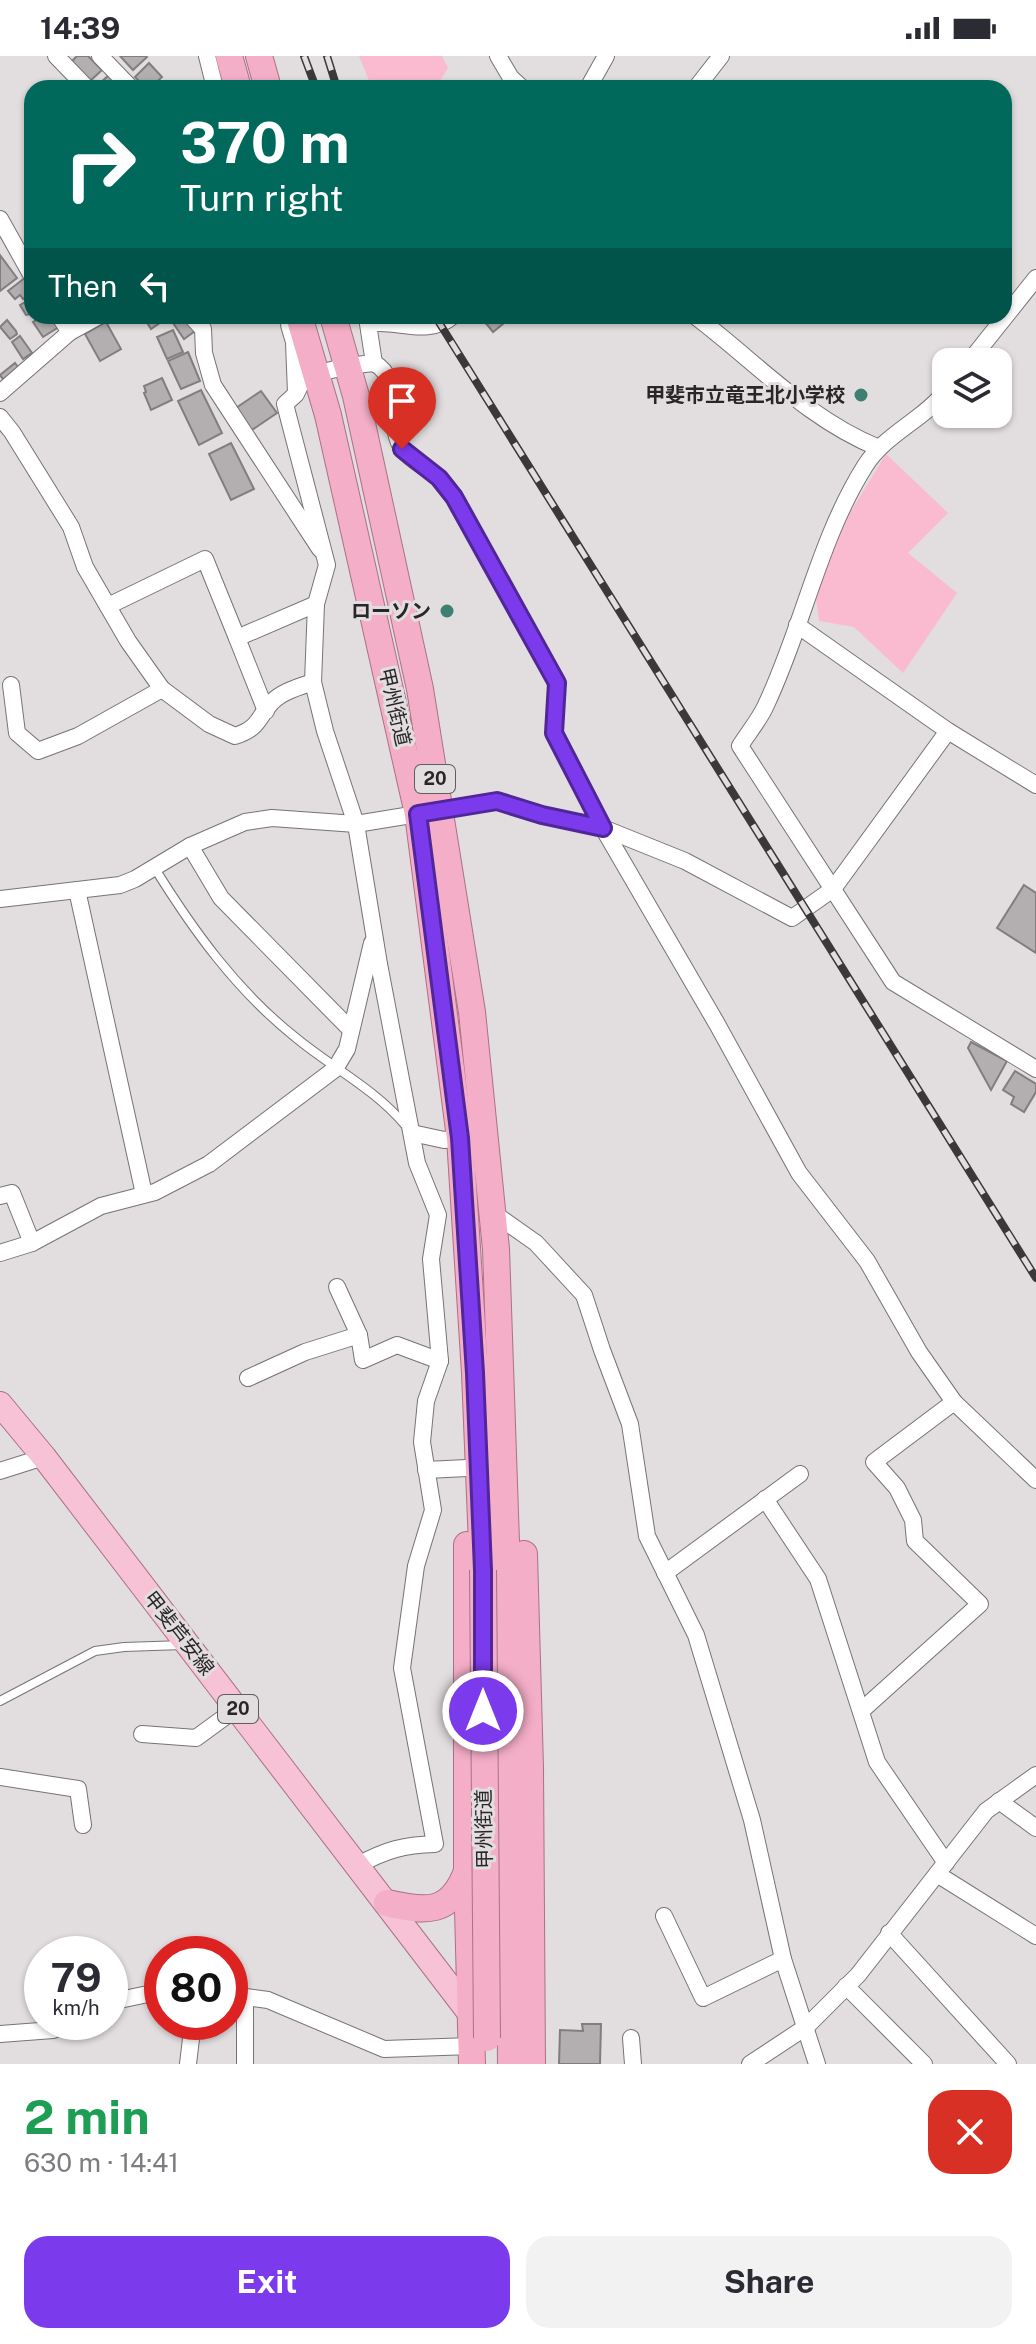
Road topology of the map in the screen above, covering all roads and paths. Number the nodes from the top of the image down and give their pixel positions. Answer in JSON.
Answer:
{"nodes":[{"id":1,"x":56,"y":56,"type":"edge"},
{"id":2,"x":100,"y":56,"type":"edge"},
{"id":3,"x":207,"y":56,"type":"edge"},
{"id":4,"x":229,"y":56,"type":"edge"},
{"id":5,"x":259,"y":56,"type":"edge"},
{"id":6,"x":498,"y":56,"type":"edge"},
{"id":7,"x":606,"y":56,"type":"edge"},
{"id":8,"x":721,"y":56,"type":"edge"},
{"id":9,"x":79,"y":80,"type":"edge"},
{"id":10,"x":123,"y":80,"type":"edge"},
{"id":11,"x":213,"y":80,"type":"edge"},
{"id":12,"x":236,"y":80,"type":"edge"},
{"id":13,"x":266,"y":80,"type":"edge"},
{"id":14,"x":513,"y":80,"type":"edge"},
{"id":15,"x":592,"y":80,"type":"edge"},
{"id":16,"x":702,"y":80,"type":"edge"},
{"id":17,"x":0,"y":219,"type":"edge"},
{"id":18,"x":24,"y":262,"type":"edge"},
{"id":19,"x":1036,"y":278,"type":"edge"},
{"id":20,"x":1012,"y":308,"type":"edge"},
{"id":21,"x":64,"y":324,"type":"edge"},
{"id":22,"x":84,"y":324,"type":"edge"},
{"id":23,"x":198,"y":324,"type":"edge"},
{"id":24,"x":289,"y":324,"type":"edge"},
{"id":25,"x":301,"y":324,"type":"edge"},
{"id":26,"x":335,"y":324,"type":"edge"},
{"id":27,"x":368,"y":324,"type":"edge"},
{"id":28,"x":392,"y":324,"type":"edge"},
{"id":29,"x":437,"y":324,"type":"edge"},
{"id":30,"x":706,"y":324,"type":"edge"},
{"id":31,"x":999,"y":324,"type":"edge"},
{"id":32,"x":70,"y":332,"type":"junction"},
{"id":33,"x":980,"y":348,"type":"edge"},
{"id":34,"x":374,"y":363,"type":"junction"},
{"id":35,"x":347,"y":366,"type":"junction"},
{"id":36,"x":314,"y":375,"type":"junction"},
{"id":37,"x":0,"y":393,"type":"edge"},
{"id":38,"x":296,"y":394,"type":"junction"},
{"id":39,"x":932,"y":406,"type":"edge"},
{"id":40,"x":0,"y":417,"type":"edge"},
{"id":41,"x":879,"y":448,"type":"junction"},
{"id":42,"x":327,"y":560,"type":"junction"},
{"id":43,"x":316,"y":604,"type":"junction"},
{"id":44,"x":108,"y":606,"type":"junction"},
{"id":45,"x":797,"y":625,"type":"junction"},
{"id":46,"x":237,"y":638,"type":"junction"},
{"id":47,"x":313,"y":682,"type":"junction"},
{"id":48,"x":11,"y":685,"type":"dead end"},
{"id":49,"x":162,"y":689,"type":"junction"},
{"id":50,"x":266,"y":711,"type":"junction"},
{"id":51,"x":948,"y":731,"type":"junction"},
{"id":52,"x":1034,"y":781,"type":"edge"},
{"id":53,"x":429,"y":812,"type":"junction"},
{"id":54,"x":356,"y":824,"type":"junction"},
{"id":55,"x":603,"y":828,"type":"junction"},
{"id":56,"x":190,"y":846,"type":"junction"},
{"id":57,"x":154,"y":867,"type":"junction"},
{"id":58,"x":833,"y":889,"type":"junction"},
{"id":59,"x":77,"y":890,"type":"junction"},
{"id":60,"x":0,"y":899,"type":"edge"},
{"id":61,"x":374,"y":935,"type":"junction"},
{"id":62,"x":351,"y":1030,"type":"junction"},
{"id":63,"x":335,"y":1069,"type":"junction"},
{"id":64,"x":1036,"y":1069,"type":"edge"},
{"id":65,"x":412,"y":1133,"type":"junction"},
{"id":66,"x":460,"y":1138,"type":"junction"},
{"id":67,"x":144,"y":1194,"type":"junction"},
{"id":68,"x":0,"y":1196,"type":"edge"},
{"id":69,"x":464,"y":1202,"type":"junction"},
{"id":70,"x":492,"y":1212,"type":"junction"},
{"id":71,"x":32,"y":1243,"type":"junction"},
{"id":72,"x":496,"y":1249,"type":"junction"},
{"id":73,"x":0,"y":1253,"type":"edge"},
{"id":74,"x":337,"y":1287,"type":"dead end"},
{"id":75,"x":359,"y":1335,"type":"junction"},
{"id":76,"x":440,"y":1361,"type":"junction"},
{"id":77,"x":248,"y":1378,"type":"dead end"},
{"id":78,"x":954,"y":1402,"type":"junction"},
{"id":79,"x":0,"y":1404,"type":"edge"},
{"id":80,"x":44,"y":1457,"type":"junction"},
{"id":81,"x":467,"y":1468,"type":"junction"},
{"id":82,"x":426,"y":1470,"type":"junction"},
{"id":83,"x":0,"y":1471,"type":"edge"},
{"id":84,"x":800,"y":1474,"type":"dead end"},
{"id":85,"x":1036,"y":1480,"type":"edge"},
{"id":86,"x":765,"y":1499,"type":"junction"},
{"id":87,"x":495,"y":1570,"type":"junction"},
{"id":88,"x":665,"y":1573,"type":"junction"},
{"id":89,"x":188,"y":1644,"type":"junction"},
{"id":90,"x":0,"y":1701,"type":"edge"},
{"id":91,"x":237,"y":1708,"type":"junction"},
{"id":92,"x":861,"y":1711,"type":"junction"},
{"id":93,"x":142,"y":1734,"type":"dead end"},
{"id":94,"x":1036,"y":1775,"type":"edge"},
{"id":95,"x":0,"y":1777,"type":"edge"},
{"id":96,"x":999,"y":1801,"type":"junction"},
{"id":97,"x":83,"y":1825,"type":"dead end"},
{"id":98,"x":1036,"y":1828,"type":"edge"},
{"id":99,"x":358,"y":1865,"type":"junction"},
{"id":100,"x":942,"y":1868,"type":"junction"},
{"id":101,"x":467,"y":1870,"type":"junction"},
{"id":102,"x":387,"y":1903,"type":"junction"},
{"id":103,"x":664,"y":1916,"type":"dead end"},
{"id":104,"x":889,"y":1933,"type":"junction"},
{"id":105,"x":1036,"y":1936,"type":"edge"},
{"id":106,"x":783,"y":1959,"type":"junction"},
{"id":107,"x":846,"y":1986,"type":"junction"},
{"id":108,"x":248,"y":1997,"type":"edge"},
{"id":109,"x":472,"y":2016,"type":"junction"},
{"id":110,"x":806,"y":2027,"type":"junction"},
{"id":111,"x":24,"y":2032,"type":"edge"},
{"id":112,"x":0,"y":2034,"type":"edge"},
{"id":113,"x":631,"y":2038,"type":"dead end"},
{"id":114,"x":191,"y":2040,"type":"edge"},
{"id":115,"x":243,"y":2040,"type":"edge"},
{"id":116,"x":477,"y":2058,"type":"edge"},
{"id":117,"x":188,"y":2064,"type":"edge"},
{"id":118,"x":245,"y":2064,"type":"edge"},
{"id":119,"x":510,"y":2064,"type":"edge"},
{"id":120,"x":532,"y":2064,"type":"edge"},
{"id":121,"x":633,"y":2064,"type":"edge"},
{"id":122,"x":750,"y":2064,"type":"edge"},
{"id":123,"x":817,"y":2064,"type":"edge"},
{"id":124,"x":924,"y":2064,"type":"edge"},
{"id":125,"x":1008,"y":2064,"type":"edge"}],
"edges":[{"from":1,"to":9,"type":"street"},
{"from":2,"to":10,"type":"street"},
{"from":3,"to":11,"type":"street"},
{"from":4,"to":12,"type":"highway"},
{"from":5,"to":13,"type":"highway"},
{"from":6,"to":14,"type":"street"},
{"from":7,"to":15,"type":"street"},
{"from":8,"to":16,"type":"street"},
{"from":17,"to":18,"type":"street"},
{"from":19,"to":20,"type":"street"},
{"from":21,"to":32,"type":"street"},
{"from":22,"to":32,"type":"street"},
{"from":23,"to":42,"type":"street"},
{"from":24,"to":38,"type":"street"},
{"from":25,"to":36,"type":"highway","name":"甲州街道","number":"20"},
{"from":26,"to":35,"type":"highway","name":"甲州街道","number":"20"},
{"from":27,"to":34,"type":"street"},
{"from":28,"to":29,"type":"street"},
{"from":30,"to":41,"type":"street"},
{"from":31,"to":33,"type":"street"},
{"from":32,"to":37,"type":"street"},
{"from":34,"to":35,"type":"street"},
{"from":34,"to":55,"type":"street"},
{"from":35,"to":36,"type":"street"},
{"from":35,"to":53,"type":"highway","name":"甲州街道","number":"20"},
{"from":36,"to":38,"type":"street"},
{"from":36,"to":53,"type":"highway","name":"甲州街道","number":"20"},
{"from":38,"to":42,"type":"street"},
{"from":39,"to":41,"type":"street"},
{"from":40,"to":44,"type":"street"},
{"from":41,"to":45,"type":"street"},
{"from":42,"to":43,"type":"street"},
{"from":43,"to":46,"type":"street"},
{"from":43,"to":47,"type":"street"},
{"from":44,"to":46,"type":"street"},
{"from":44,"to":49,"type":"street"},
{"from":45,"to":51,"type":"street"},
{"from":45,"to":58,"type":"street"},
{"from":46,"to":50,"type":"street"},
{"from":47,"to":50,"type":"street"},
{"from":47,"to":54,"type":"street"},
{"from":48,"to":49,"type":"street"},
{"from":49,"to":50,"type":"street"},
{"from":51,"to":52,"type":"street"},
{"from":51,"to":58,"type":"street"},
{"from":53,"to":54,"type":"street"},
{"from":53,"to":55,"type":"street"},
{"from":53,"to":66,"type":"highway","name":"甲州街道","number":"20"},
{"from":53,"to":70,"type":"highway","name":"甲州街道","number":"20"},
{"from":54,"to":56,"type":"street"},
{"from":54,"to":61,"type":"street"},
{"from":55,"to":58,"type":"street"},
{"from":55,"to":78,"type":"street"},
{"from":56,"to":57,"type":"street"},
{"from":56,"to":62,"type":"street"},
{"from":57,"to":59,"type":"street"},
{"from":57,"to":63,"type":"lane"},
{"from":58,"to":64,"type":"street"},
{"from":59,"to":60,"type":"street"},
{"from":59,"to":67,"type":"street"},
{"from":61,"to":62,"type":"street"},
{"from":61,"to":65,"type":"street"},
{"from":62,"to":63,"type":"street"},
{"from":63,"to":65,"type":"lane"},
{"from":63,"to":67,"type":"street"},
{"from":65,"to":66,"type":"street"},
{"from":65,"to":76,"type":"street"},
{"from":66,"to":69,"type":"highway","name":"甲州街道","number":"20"},
{"from":67,"to":71,"type":"street"},
{"from":68,"to":71,"type":"street"},
{"from":69,"to":81,"type":"highway","number":"20"},
{"from":69,"to":87,"type":"highway","name":"甲州街道","number":"20"},
{"from":70,"to":72,"type":"highway","name":"甲州街道","number":"20"},
{"from":70,"to":88,"type":"street"},
{"from":71,"to":73,"type":"street"},
{"from":72,"to":87,"type":"highway","name":"甲州街道","number":"20"},
{"from":72,"to":120,"type":"highway","name":"甲州街道","number":"20"},
{"from":74,"to":75,"type":"street"},
{"from":75,"to":76,"type":"street"},
{"from":75,"to":77,"type":"street"},
{"from":76,"to":82,"type":"street"},
{"from":78,"to":85,"type":"street"},
{"from":78,"to":92,"type":"street"},
{"from":79,"to":80,"type":"main road","name":"甲斐芦安線","number":"20"},
{"from":80,"to":83,"type":"street"},
{"from":80,"to":89,"type":"main road","name":"甲斐芦安線","number":"20"},
{"from":81,"to":82,"type":"street"},
{"from":81,"to":101,"type":"highway","number":"20"},
{"from":82,"to":99,"type":"street"},
{"from":84,"to":86,"type":"street"},
{"from":86,"to":88,"type":"street"},
{"from":86,"to":92,"type":"street"},
{"from":87,"to":116,"type":"highway","name":"甲州街道","number":"20","bridge":true},
{"from":87,"to":119,"type":"highway","name":"甲州街道","number":"20"},
{"from":88,"to":106,"type":"street"},
{"from":89,"to":90,"type":"lane"},
{"from":89,"to":91,"type":"main road","name":"甲斐芦安線","number":"20"},
{"from":91,"to":93,"type":"street"},
{"from":91,"to":99,"type":"main road","name":"甲斐芦安線","number":"20"},
{"from":92,"to":100,"type":"street"},
{"from":94,"to":96,"type":"street"},
{"from":95,"to":97,"type":"street"},
{"from":96,"to":98,"type":"street"},
{"from":96,"to":100,"type":"street"},
{"from":99,"to":102,"type":"main road","name":"甲斐芦安線","number":"20"},
{"from":100,"to":104,"type":"street"},
{"from":100,"to":105,"type":"street"},
{"from":101,"to":102,"type":"highway"},
{"from":101,"to":109,"type":"highway","number":"20"},
{"from":102,"to":109,"type":"main road","name":"甲斐芦安線","number":"20"},
{"from":103,"to":106,"type":"street"},
{"from":104,"to":107,"type":"street"},
{"from":104,"to":125,"type":"street"},
{"from":106,"to":110,"type":"street"},
{"from":107,"to":110,"type":"street"},
{"from":107,"to":124,"type":"street"},
{"from":108,"to":116,"type":"street"},
{"from":109,"to":116,"type":"highway"},
{"from":109,"to":119,"type":"highway"},
{"from":110,"to":122,"type":"street"},
{"from":110,"to":123,"type":"street"},
{"from":111,"to":112,"type":"street"},
{"from":113,"to":121,"type":"street"},
{"from":114,"to":117,"type":"street"},
{"from":115,"to":118,"type":"street"}]}
